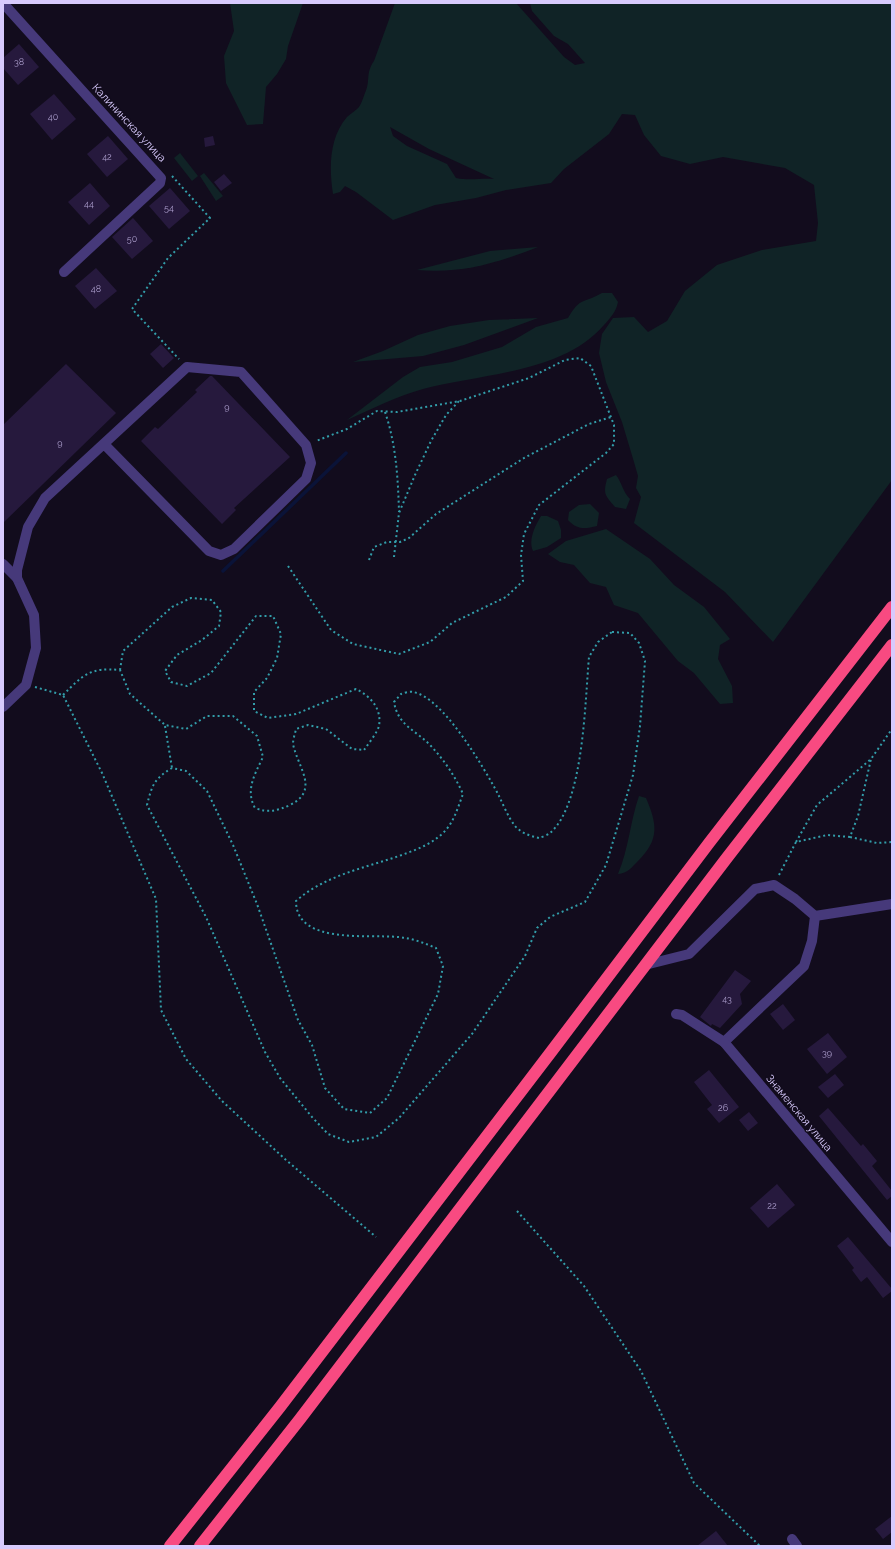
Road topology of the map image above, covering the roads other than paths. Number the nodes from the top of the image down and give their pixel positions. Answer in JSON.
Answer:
{"nodes":[{"id":1,"x":3,"y":3,"type":"edge"},
{"id":2,"x":64,"y":272,"type":"dead end"},
{"id":3,"x":104,"y":444,"type":"junction"},
{"id":4,"x":3,"y":564,"type":"edge"},
{"id":5,"x":17,"y":578,"type":"junction"},
{"id":6,"x":892,"y":607,"type":"edge"},
{"id":7,"x":892,"y":645,"type":"edge"},
{"id":8,"x":3,"y":707,"type":"edge"},
{"id":9,"x":892,"y":904,"type":"edge"},
{"id":10,"x":815,"y":916,"type":"junction"},
{"id":11,"x":645,"y":965,"type":"junction"},
{"id":12,"x":676,"y":1014,"type":"dead end"},
{"id":13,"x":724,"y":1042,"type":"junction"},
{"id":14,"x":892,"y":1242,"type":"edge"},
{"id":15,"x":170,"y":1546,"type":"edge"},
{"id":16,"x":200,"y":1546,"type":"edge"}],
"edges":[{"from":1,"to":2,"type":"street","name":"Калининская улица"},
{"from":3,"to":3,"type":"street"},
{"from":3,"to":5,"type":"street"},
{"from":4,"to":5,"type":"street"},
{"from":5,"to":8,"type":"street"},
{"from":6,"to":15,"type":"highway"},
{"from":7,"to":11,"type":"highway"},
{"from":9,"to":10,"type":"street"},
{"from":10,"to":11,"type":"street"},
{"from":10,"to":13,"type":"street"},
{"from":11,"to":16,"type":"highway"},
{"from":12,"to":13,"type":"street","name":"Знаменская улица"},
{"from":13,"to":14,"type":"street","name":"Знаменская улица"}]}
